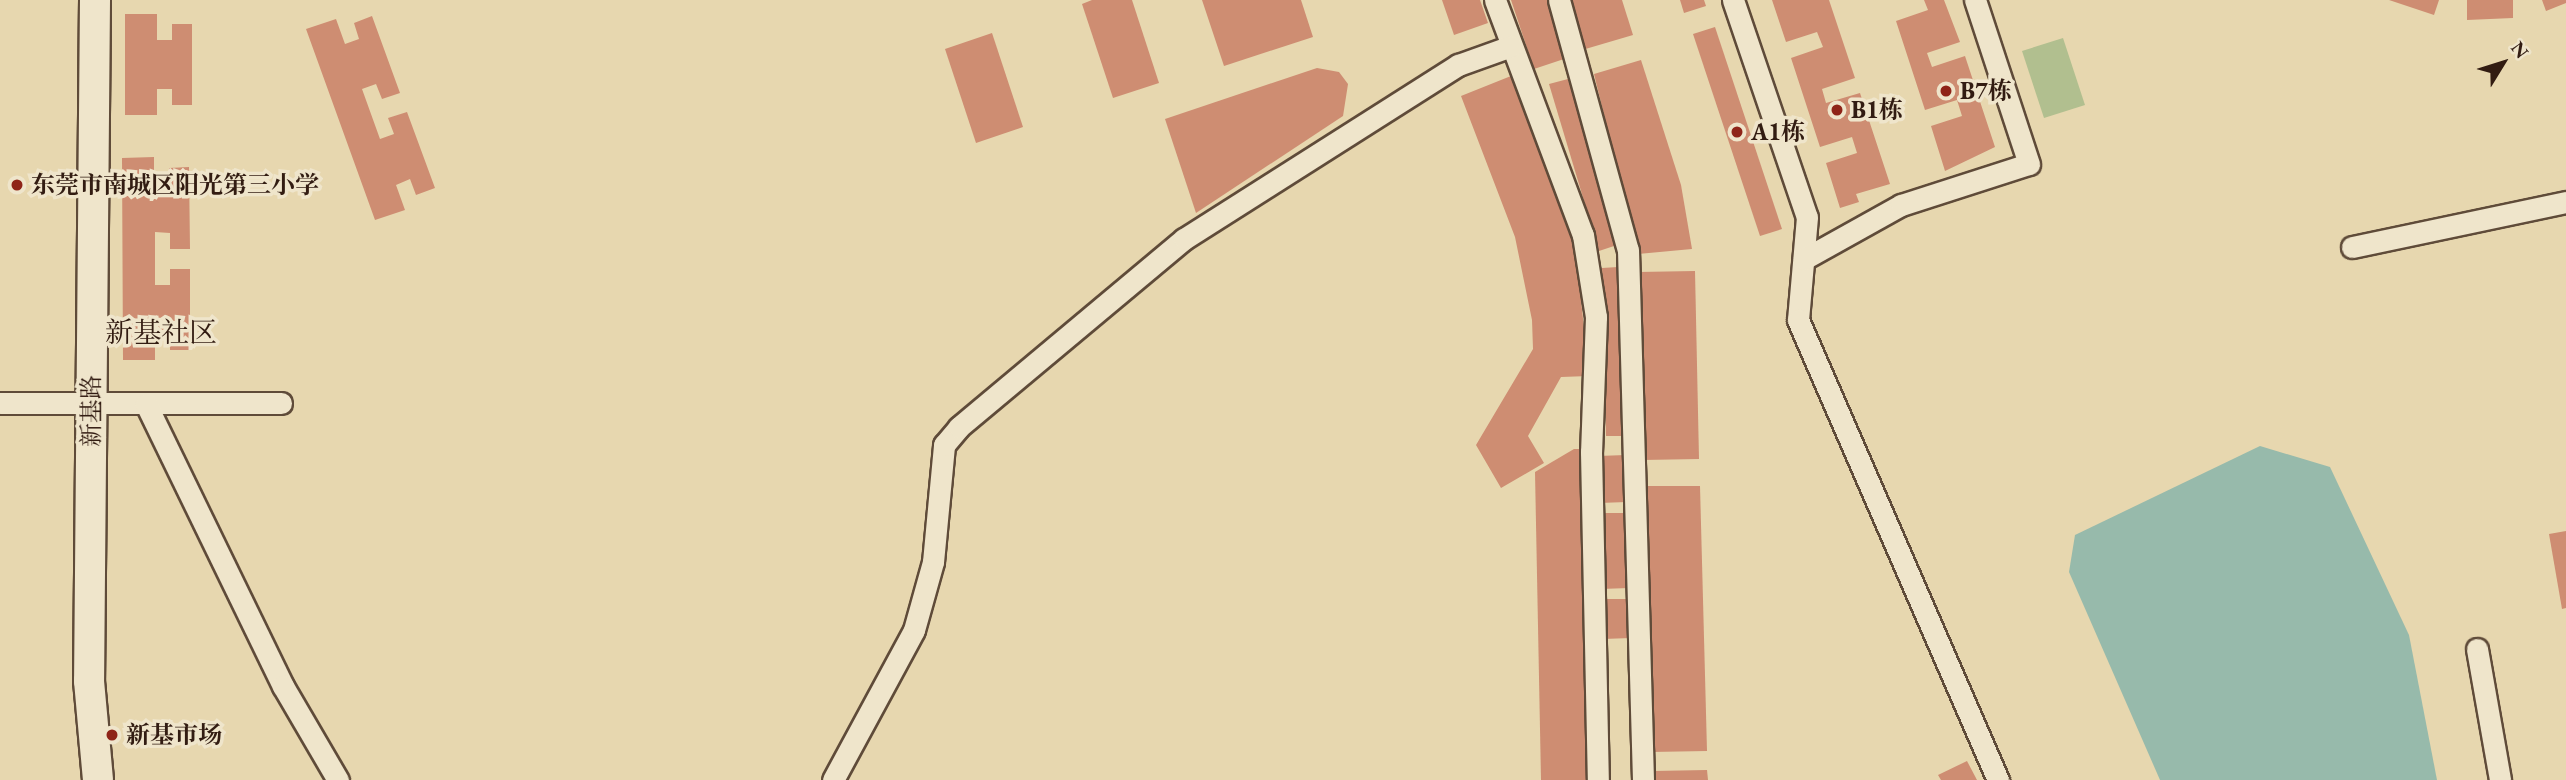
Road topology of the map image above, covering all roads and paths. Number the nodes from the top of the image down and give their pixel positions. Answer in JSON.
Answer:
{"nodes":[{"id":1,"x":75,"y":0,"type":"edge"},
{"id":2,"x":95,"y":0,"type":"edge"},
{"id":3,"x":1495,"y":0,"type":"edge"},
{"id":4,"x":1559,"y":0,"type":"edge"},
{"id":5,"x":1733,"y":0,"type":"edge"},
{"id":6,"x":1975,"y":0,"type":"edge"},
{"id":7,"x":1511,"y":46,"type":"junction"},
{"id":8,"x":2566,"y":202,"type":"edge"},
{"id":9,"x":2352,"y":247,"type":"dead end"},
{"id":10,"x":1804,"y":259,"type":"junction"},
{"id":11,"x":281,"y":403,"type":"dead end"},
{"id":12,"x":0,"y":404,"type":"edge"},
{"id":13,"x":82,"y":404,"type":"junction"},
{"id":14,"x":146,"y":404,"type":"junction"},
{"id":15,"x":2477,"y":649,"type":"dead end"},
{"id":16,"x":81,"y":780,"type":"edge"},
{"id":17,"x":98,"y":780,"type":"edge"},
{"id":18,"x":338,"y":780,"type":"edge"},
{"id":19,"x":834,"y":780,"type":"edge"},
{"id":20,"x":1598,"y":780,"type":"edge"},
{"id":21,"x":1643,"y":780,"type":"edge"},
{"id":22,"x":1998,"y":780,"type":"edge"},
{"id":23,"x":2500,"y":780,"type":"edge"}],
"edges":[{"from":1,"to":13,"type":"street","name":"新基路"},
{"from":2,"to":13,"type":"street","name":"新基路"},
{"from":3,"to":7,"type":"street"},
{"from":4,"to":21,"type":"street"},
{"from":5,"to":10,"type":"street"},
{"from":6,"to":10,"type":"street"},
{"from":7,"to":19,"type":"street"},
{"from":7,"to":20,"type":"street"},
{"from":8,"to":9,"type":"street"},
{"from":10,"to":22,"type":"street"},
{"from":11,"to":14,"type":"street"},
{"from":12,"to":13,"type":"street"},
{"from":13,"to":14,"type":"street"},
{"from":13,"to":16,"type":"street","name":"新基路"},
{"from":13,"to":17,"type":"street","name":"新基路"},
{"from":14,"to":18,"type":"street"},
{"from":15,"to":23,"type":"street"}]}
